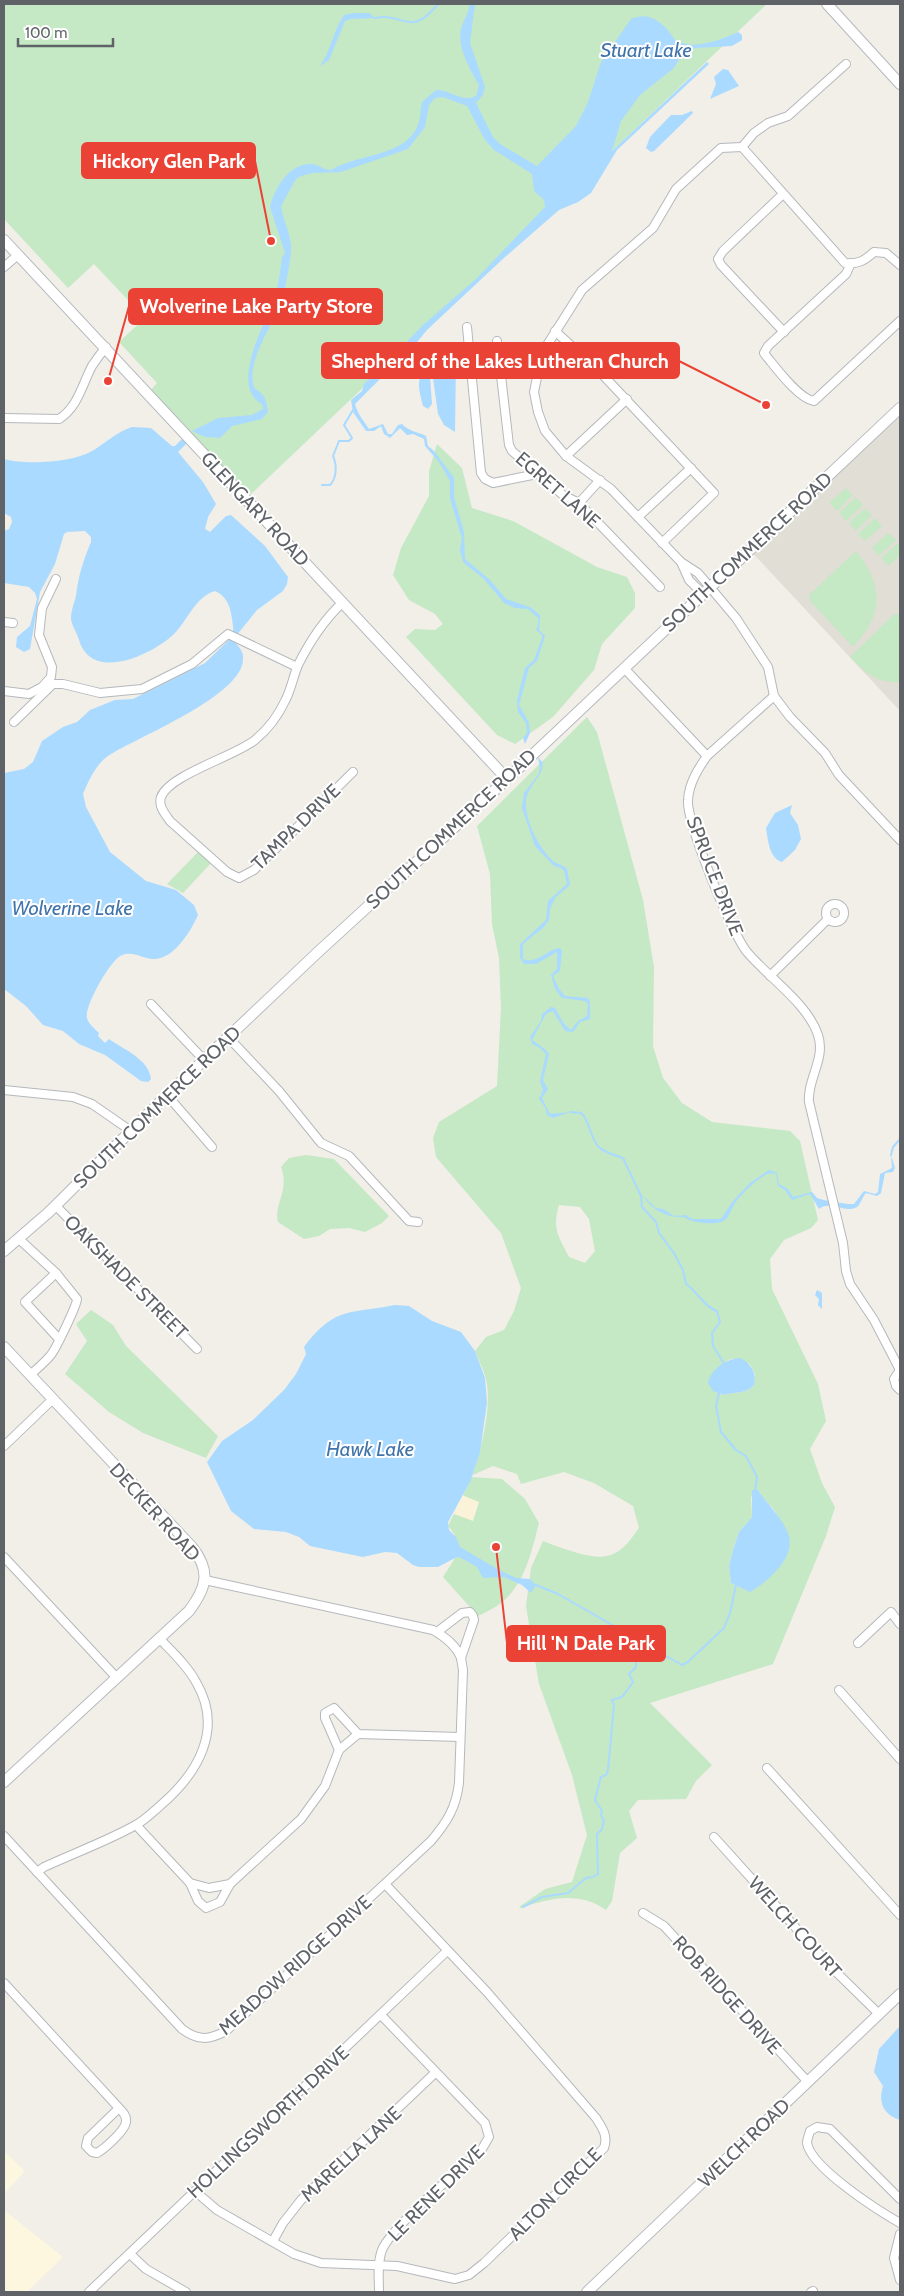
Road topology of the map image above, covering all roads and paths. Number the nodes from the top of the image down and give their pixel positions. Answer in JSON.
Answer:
{"nodes":[{"id":1,"x":827,"y":4,"type":"edge"},
{"id":2,"x":846,"y":64,"type":"dead end"},
{"id":3,"x":900,"y":84,"type":"edge"},
{"id":4,"x":743,"y":149,"type":"junction"},
{"id":5,"x":782,"y":194,"type":"junction"},
{"id":6,"x":4,"y":240,"type":"edge"},
{"id":7,"x":18,"y":254,"type":"junction"},
{"id":8,"x":851,"y":263,"type":"junction"},
{"id":9,"x":900,"y":265,"type":"edge"},
{"id":10,"x":4,"y":266,"type":"edge"},
{"id":11,"x":900,"y":321,"type":"edge"},
{"id":12,"x":467,"y":327,"type":"dead end"},
{"id":13,"x":555,"y":331,"type":"junction"},
{"id":14,"x":784,"y":332,"type":"junction"},
{"id":15,"x":497,"y":341,"type":"dead end"},
{"id":16,"x":106,"y":347,"type":"junction"},
{"id":17,"x":627,"y":399,"type":"junction"},
{"id":18,"x":900,"y":408,"type":"edge"},
{"id":19,"x":4,"y":418,"type":"edge"},
{"id":20,"x":566,"y":456,"type":"junction"},
{"id":21,"x":691,"y":468,"type":"junction"},
{"id":22,"x":538,"y":474,"type":"junction"},
{"id":23,"x":600,"y":480,"type":"junction"},
{"id":24,"x":579,"y":503,"type":"junction"},
{"id":25,"x":638,"y":517,"type":"junction"},
{"id":26,"x":662,"y":543,"type":"junction"},
{"id":27,"x":681,"y":562,"type":"junction"},
{"id":28,"x":56,"y":579,"type":"dead end"},
{"id":29,"x":660,"y":587,"type":"dead end"},
{"id":30,"x":706,"y":590,"type":"junction"},
{"id":31,"x":342,"y":603,"type":"junction"},
{"id":32,"x":4,"y":622,"type":"edge"},
{"id":33,"x":13,"y":623,"type":"dead end"},
{"id":34,"x":298,"y":667,"type":"junction"},
{"id":35,"x":624,"y":668,"type":"junction"},
{"id":36,"x":44,"y":689,"type":"junction"},
{"id":37,"x":4,"y":691,"type":"edge"},
{"id":38,"x":774,"y":696,"type":"junction"},
{"id":39,"x":14,"y":722,"type":"dead end"},
{"id":40,"x":708,"y":756,"type":"junction"},
{"id":41,"x":353,"y":772,"type":"dead end"},
{"id":42,"x":507,"y":779,"type":"junction"},
{"id":43,"x":900,"y":840,"type":"edge"},
{"id":44,"x":828,"y":920,"type":"dead end"},
{"id":45,"x":770,"y":976,"type":"junction"},
{"id":46,"x":151,"y":1004,"type":"dead end"},
{"id":47,"x":228,"y":1037,"type":"junction"},
{"id":48,"x":204,"y":1060,"type":"junction"},
{"id":49,"x":4,"y":1087,"type":"edge"},
{"id":50,"x":167,"y":1095,"type":"junction"},
{"id":51,"x":131,"y":1131,"type":"junction"},
{"id":52,"x":212,"y":1147,"type":"dead end"},
{"id":53,"x":55,"y":1205,"type":"junction"},
{"id":54,"x":418,"y":1222,"type":"dead end"},
{"id":55,"x":19,"y":1239,"type":"junction"},
{"id":56,"x":4,"y":1251,"type":"edge"},
{"id":57,"x":56,"y":1273,"type":"junction"},
{"id":58,"x":59,"y":1339,"type":"junction"},
{"id":59,"x":4,"y":1347,"type":"edge"},
{"id":60,"x":197,"y":1349,"type":"dead end"},
{"id":61,"x":900,"y":1370,"type":"edge"},
{"id":62,"x":30,"y":1375,"type":"junction"},
{"id":63,"x":900,"y":1390,"type":"edge"},
{"id":64,"x":53,"y":1399,"type":"junction"},
{"id":65,"x":4,"y":1446,"type":"edge"},
{"id":66,"x":4,"y":1558,"type":"edge"},
{"id":67,"x":205,"y":1580,"type":"junction"},
{"id":68,"x":900,"y":1624,"type":"edge"},
{"id":69,"x":437,"y":1632,"type":"junction"},
{"id":70,"x":159,"y":1638,"type":"junction"},
{"id":71,"x":858,"y":1643,"type":"dead end"},
{"id":72,"x":461,"y":1658,"type":"junction"},
{"id":73,"x":116,"y":1677,"type":"junction"},
{"id":74,"x":839,"y":1690,"type":"dead end"},
{"id":75,"x":358,"y":1734,"type":"junction"},
{"id":76,"x":460,"y":1738,"type":"junction"},
{"id":77,"x":339,"y":1750,"type":"junction"},
{"id":78,"x":900,"y":1759,"type":"edge"},
{"id":79,"x":768,"y":1768,"type":"dead end"},
{"id":80,"x":4,"y":1782,"type":"edge"},
{"id":81,"x":136,"y":1826,"type":"junction"},
{"id":82,"x":4,"y":1836,"type":"edge"},
{"id":83,"x":714,"y":1838,"type":"dead end"},
{"id":84,"x":38,"y":1872,"type":"junction"},
{"id":85,"x":190,"y":1883,"type":"junction"},
{"id":86,"x":230,"y":1884,"type":"junction"},
{"id":87,"x":385,"y":1884,"type":"junction"},
{"id":88,"x":643,"y":1913,"type":"dead end"},
{"id":89,"x":900,"y":1915,"type":"edge"},
{"id":90,"x":447,"y":1951,"type":"junction"},
{"id":91,"x":4,"y":1983,"type":"edge"},
{"id":92,"x":900,"y":1994,"type":"edge"},
{"id":93,"x":879,"y":2014,"type":"junction"},
{"id":94,"x":381,"y":2015,"type":"junction"},
{"id":95,"x":435,"y":2073,"type":"junction"},
{"id":96,"x":808,"y":2082,"type":"junction"},
{"id":97,"x":119,"y":2108,"type":"junction"},
{"id":98,"x":195,"y":2191,"type":"junction"},
{"id":99,"x":900,"y":2199,"type":"edge"},
{"id":100,"x":900,"y":2223,"type":"edge"},
{"id":101,"x":900,"y":2234,"type":"edge"},
{"id":102,"x":273,"y":2241,"type":"junction"},
{"id":103,"x":130,"y":2254,"type":"junction"},
{"id":104,"x":379,"y":2266,"type":"junction"},
{"id":105,"x":900,"y":2280,"type":"edge"},
{"id":106,"x":89,"y":2292,"type":"edge"},
{"id":107,"x":186,"y":2292,"type":"edge"},
{"id":108,"x":379,"y":2292,"type":"edge"},
{"id":109,"x":587,"y":2292,"type":"edge"}],
"edges":[{"from":1,"to":3,"type":"street"},
{"from":2,"to":4,"type":"street"},
{"from":4,"to":5,"type":"street"},
{"from":4,"to":13,"type":"street"},
{"from":5,"to":8,"type":"street"},
{"from":5,"to":14,"type":"street"},
{"from":6,"to":7,"type":"street","name":"GLENGARY ROAD"},
{"from":7,"to":10,"type":"street"},
{"from":7,"to":16,"type":"street","name":"GLENGARY ROAD"},
{"from":8,"to":9,"type":"street"},
{"from":8,"to":14,"type":"street"},
{"from":11,"to":14,"type":"street"},
{"from":12,"to":22,"type":"street"},
{"from":13,"to":17,"type":"street"},
{"from":13,"to":20,"type":"street"},
{"from":15,"to":22,"type":"street","name":"EGRET LANE"},
{"from":16,"to":19,"type":"street"},
{"from":16,"to":31,"type":"street","name":"GLENGARY ROAD"},
{"from":17,"to":20,"type":"street"},
{"from":17,"to":21,"type":"street"},
{"from":18,"to":30,"type":"street","name":"SOUTH COMMERCE ROAD"},
{"from":20,"to":23,"type":"street"},
{"from":21,"to":25,"type":"street"},
{"from":21,"to":26,"type":"street"},
{"from":22,"to":24,"type":"street","name":"EGRET LANE"},
{"from":23,"to":24,"type":"street"},
{"from":23,"to":25,"type":"street"},
{"from":24,"to":29,"type":"street","name":"EGRET LANE"},
{"from":25,"to":26,"type":"street"},
{"from":26,"to":27,"type":"street"},
{"from":27,"to":30,"type":"street"},
{"from":27,"to":30,"type":"street"},
{"from":28,"to":36,"type":"street"},
{"from":30,"to":35,"type":"street","name":"SOUTH COMMERCE ROAD"},
{"from":30,"to":38,"type":"street"},
{"from":31,"to":34,"type":"street","name":"TAMPA DRIVE"},
{"from":31,"to":42,"type":"street","name":"GLENGARY ROAD"},
{"from":32,"to":33,"type":"street"},
{"from":34,"to":36,"type":"street"},
{"from":34,"to":41,"type":"street","name":"TAMPA DRIVE"},
{"from":35,"to":40,"type":"street"},
{"from":35,"to":42,"type":"street","name":"SOUTH COMMERCE ROAD"},
{"from":36,"to":37,"type":"street"},
{"from":36,"to":39,"type":"street"},
{"from":38,"to":40,"type":"street","name":"SPRUCE DRIVE"},
{"from":38,"to":43,"type":"street"},
{"from":40,"to":45,"type":"street","name":"SPRUCE DRIVE"},
{"from":42,"to":47,"type":"street","name":"SOUTH COMMERCE ROAD"},
{"from":44,"to":45,"type":"street"},
{"from":45,"to":61,"type":"street","name":"SPRUCE DRIVE"},
{"from":46,"to":48,"type":"street"},
{"from":47,"to":48,"type":"street","name":"SOUTH COMMERCE ROAD"},
{"from":47,"to":54,"type":"street"},
{"from":48,"to":50,"type":"street","name":"SOUTH COMMERCE ROAD"},
{"from":49,"to":51,"type":"street"},
{"from":50,"to":51,"type":"street","name":"SOUTH COMMERCE ROAD"},
{"from":50,"to":52,"type":"street"},
{"from":51,"to":53,"type":"street","name":"SOUTH COMMERCE ROAD"},
{"from":53,"to":55,"type":"street","name":"SOUTH COMMERCE ROAD"},
{"from":53,"to":60,"type":"street","name":"OAKSHADE STREET"},
{"from":55,"to":56,"type":"street","name":"SOUTH COMMERCE ROAD"},
{"from":55,"to":57,"type":"street"},
{"from":57,"to":58,"type":"street"},
{"from":57,"to":58,"type":"street"},
{"from":58,"to":62,"type":"street"},
{"from":59,"to":62,"type":"street","name":"DECKER ROAD"},
{"from":61,"to":63,"type":"street","name":"SPRUCE DRIVE"},
{"from":62,"to":64,"type":"street","name":"DECKER ROAD"},
{"from":64,"to":65,"type":"street"},
{"from":64,"to":67,"type":"street","name":"DECKER ROAD"},
{"from":66,"to":73,"type":"street"},
{"from":67,"to":69,"type":"street"},
{"from":67,"to":70,"type":"street","name":"DECKER ROAD"},
{"from":68,"to":71,"type":"street"},
{"from":69,"to":72,"type":"street"},
{"from":69,"to":72,"type":"street","name":"MEADOW RIDGE DRIVE"},
{"from":70,"to":73,"type":"street","name":"DECKER ROAD"},
{"from":70,"to":81,"type":"street"},
{"from":72,"to":76,"type":"street","name":"MEADOW RIDGE DRIVE"},
{"from":73,"to":80,"type":"street","name":"DECKER ROAD"},
{"from":74,"to":78,"type":"street"},
{"from":75,"to":76,"type":"street"},
{"from":75,"to":77,"type":"street"},
{"from":75,"to":77,"type":"street"},
{"from":76,"to":87,"type":"street","name":"MEADOW RIDGE DRIVE"},
{"from":77,"to":86,"type":"street"},
{"from":79,"to":89,"type":"street"},
{"from":81,"to":84,"type":"street"},
{"from":81,"to":85,"type":"street"},
{"from":82,"to":84,"type":"street","name":"MEADOW RIDGE DRIVE"},
{"from":83,"to":93,"type":"street","name":"WELCH COURT"},
{"from":84,"to":87,"type":"street","name":"MEADOW RIDGE DRIVE"},
{"from":85,"to":86,"type":"street"},
{"from":85,"to":86,"type":"street"},
{"from":87,"to":90,"type":"street","name":"ALTON CIRCLE"},
{"from":88,"to":96,"type":"street","name":"ROB RIDGE DRIVE"},
{"from":90,"to":94,"type":"street","name":"HOLLINGSWORTH DRIVE"},
{"from":90,"to":104,"type":"street","name":"ALTON CIRCLE"},
{"from":91,"to":97,"type":"street"},
{"from":92,"to":93,"type":"street","name":"WELCH ROAD"},
{"from":93,"to":96,"type":"street","name":"WELCH ROAD"},
{"from":94,"to":95,"type":"street","name":"LE RENE DRIVE"},
{"from":94,"to":98,"type":"street","name":"HOLLINGSWORTH DRIVE"},
{"from":95,"to":102,"type":"street","name":"MARELLA LANE"},
{"from":95,"to":104,"type":"street","name":"LE RENE DRIVE"},
{"from":96,"to":109,"type":"street","name":"WELCH ROAD"},
{"from":97,"to":97,"type":"street"},
{"from":98,"to":102,"type":"street","name":"ALTON CIRCLE"},
{"from":98,"to":103,"type":"street","name":"HOLLINGSWORTH DRIVE"},
{"from":99,"to":100,"type":"street"},
{"from":101,"to":105,"type":"street"},
{"from":102,"to":104,"type":"street","name":"ALTON CIRCLE"},
{"from":103,"to":106,"type":"street","name":"HOLLINGSWORTH DRIVE"},
{"from":103,"to":107,"type":"street"},
{"from":104,"to":108,"type":"street","name":"LE RENE DRIVE"}]}
